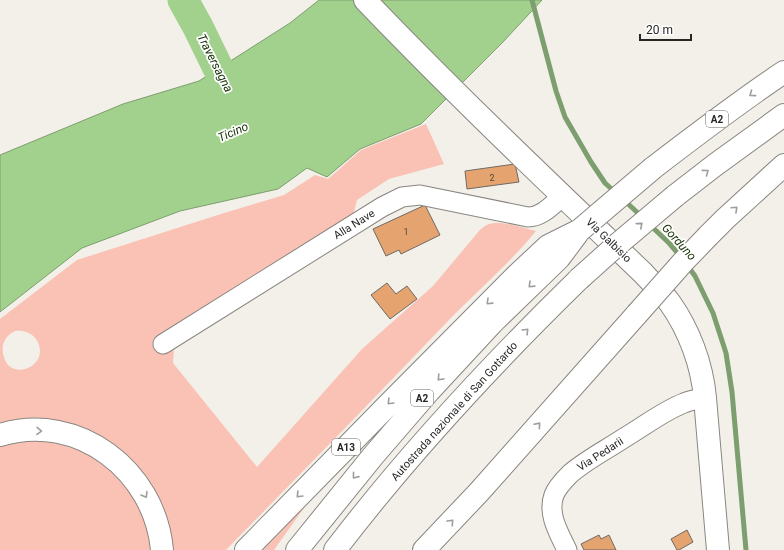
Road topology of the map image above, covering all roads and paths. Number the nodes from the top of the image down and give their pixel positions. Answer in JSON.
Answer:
{"nodes":[{"id":1,"x":365,"y":0,"type":"edge"},
{"id":2,"x":784,"y":72,"type":"edge"},
{"id":3,"x":784,"y":115,"type":"edge"},
{"id":4,"x":784,"y":165,"type":"edge"},
{"id":5,"x":563,"y":196,"type":"junction"},
{"id":6,"x":553,"y":252,"type":"junction"},
{"id":7,"x":163,"y":344,"type":"dead end"},
{"id":8,"x":705,"y":398,"type":"junction"},
{"id":9,"x":0,"y":435,"type":"edge"},
{"id":10,"x":162,"y":550,"type":"edge"},
{"id":11,"x":246,"y":550,"type":"edge"},
{"id":12,"x":297,"y":550,"type":"edge"},
{"id":13,"x":335,"y":550,"type":"edge"},
{"id":14,"x":424,"y":550,"type":"edge"},
{"id":15,"x":567,"y":550,"type":"edge"},
{"id":16,"x":718,"y":550,"type":"edge"}],
"edges":[{"from":1,"to":5,"type":"main road","name":"Via Galbisio"},
{"from":2,"to":6,"type":"main road","number":"A2","one_way":true,"bridge":true},
{"from":13,"to":3,"type":"main road","name":"Autostrada nazionale di San Gottardo","one_way":true,"bridge":true},
{"from":14,"to":4,"type":"main road","one_way":true,"bridge":true},
{"from":5,"to":7,"type":"street","name":"Alla Nave"},
{"from":5,"to":8,"type":"main road","name":"Via Galbisio"},
{"from":6,"to":11,"type":"main road","number":"A13","one_way":true},
{"from":6,"to":12,"type":"main road","number":"A2","one_way":true},
{"from":8,"to":15,"type":"street","name":"Via Pedarii"},
{"from":8,"to":16,"type":"main road","name":"Via Galbisio"},
{"from":9,"to":10,"type":"main road","one_way":true}]}
